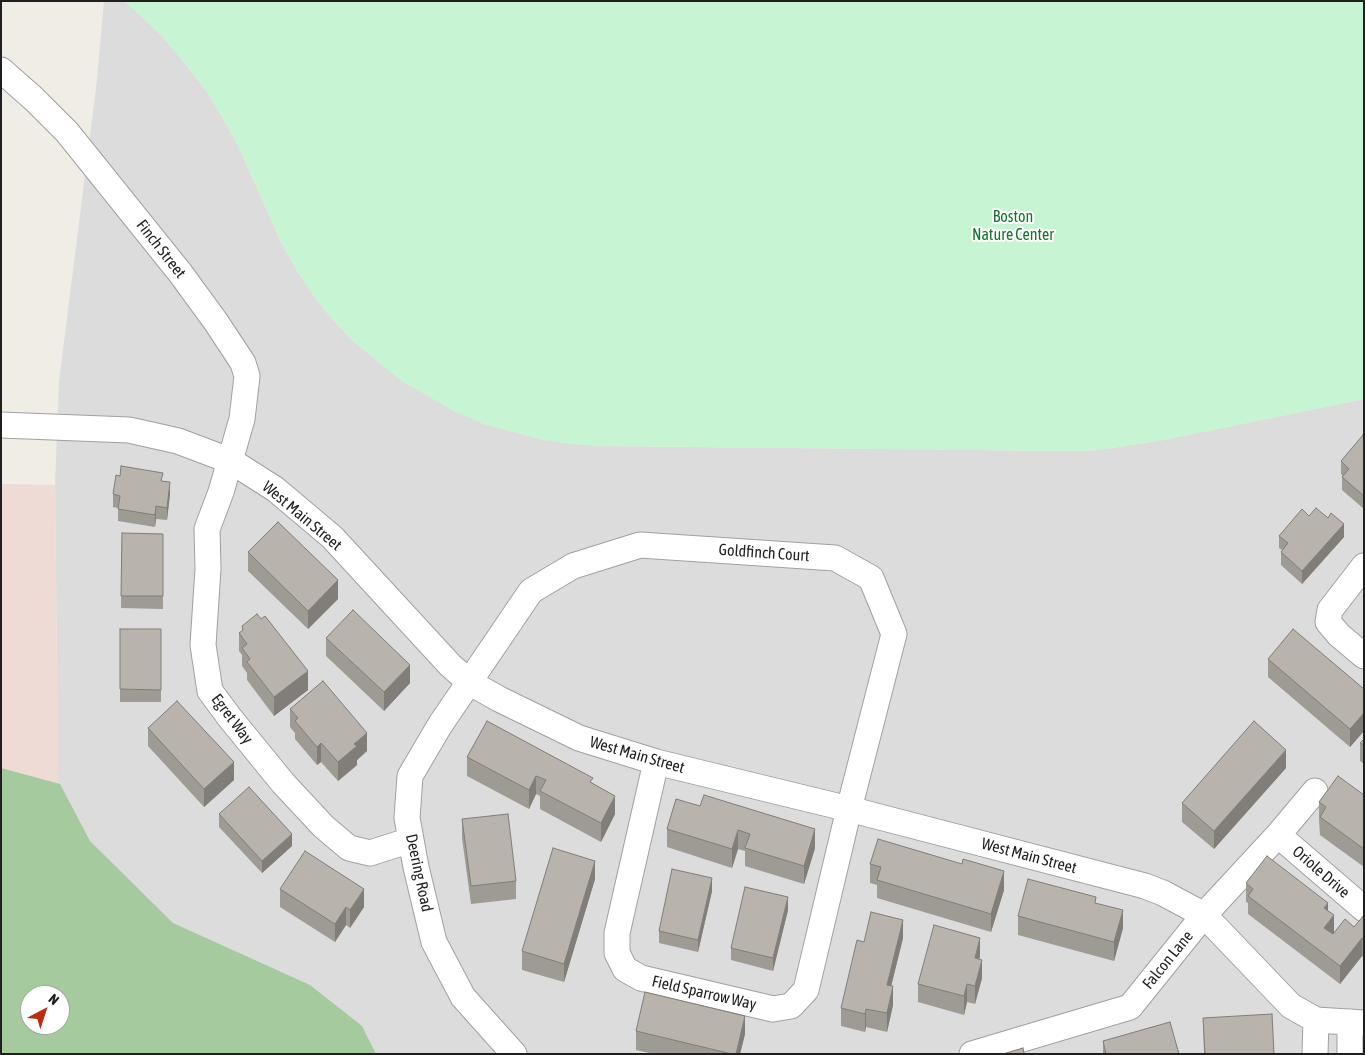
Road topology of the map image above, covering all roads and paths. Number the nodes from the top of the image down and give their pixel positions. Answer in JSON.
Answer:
{"nodes":[{"id":1,"x":1,"y":70,"type":"edge"},
{"id":2,"x":1,"y":425,"type":"edge"},
{"id":3,"x":231,"y":461,"type":"junction"},
{"id":4,"x":1364,"y":566,"type":"edge"},
{"id":5,"x":1364,"y":656,"type":"edge"},
{"id":6,"x":469,"y":682,"type":"junction"},
{"id":7,"x":656,"y":762,"type":"junction"},
{"id":8,"x":1315,"y":790,"type":"dead end"},
{"id":9,"x":849,"y":809,"type":"junction"},
{"id":10,"x":1278,"y":835,"type":"junction"},
{"id":11,"x":411,"y":840,"type":"junction"},
{"id":12,"x":1364,"y":909,"type":"edge"},
{"id":13,"x":1204,"y":915,"type":"junction"},
{"id":14,"x":1316,"y":1020,"type":"junction"},
{"id":15,"x":1357,"y":1022,"type":"edge"},
{"id":16,"x":514,"y":1054,"type":"edge"},
{"id":17,"x":972,"y":1054,"type":"edge"},
{"id":18,"x":1315,"y":1054,"type":"edge"},
{"id":19,"x":1350,"y":1054,"type":"edge"}],
"edges":[{"from":1,"to":3,"type":"street","name":"Finch Street"},
{"from":2,"to":3,"type":"street","name":"West Main Street"},
{"from":3,"to":6,"type":"street","name":"West Main Street"},
{"from":3,"to":11,"type":"street","name":"Egret Way"},
{"from":4,"to":5,"type":"street"},
{"from":6,"to":7,"type":"street","name":"West Main Street"},
{"from":6,"to":9,"type":"street","name":"Goldfinch Court"},
{"from":6,"to":11,"type":"street","name":"Deering Road"},
{"from":7,"to":9,"type":"street","name":"West Main Street"},
{"from":7,"to":9,"type":"street","name":"Field Sparrow Way"},
{"from":8,"to":10,"type":"street","name":"Falcon Lane"},
{"from":9,"to":13,"type":"street","name":"West Main Street"},
{"from":10,"to":12,"type":"street","name":"Oriole Drive"},
{"from":10,"to":13,"type":"street","name":"Falcon Lane"},
{"from":11,"to":16,"type":"street","name":"Deering Road"},
{"from":13,"to":14,"type":"street","name":"West Main Street"},
{"from":13,"to":17,"type":"street","name":"Falcon Lane"},
{"from":14,"to":15,"type":"street","name":"West Main Street"},
{"from":14,"to":18,"type":"street"},
{"from":15,"to":19,"type":"street","name":"West Main Street"}]}
